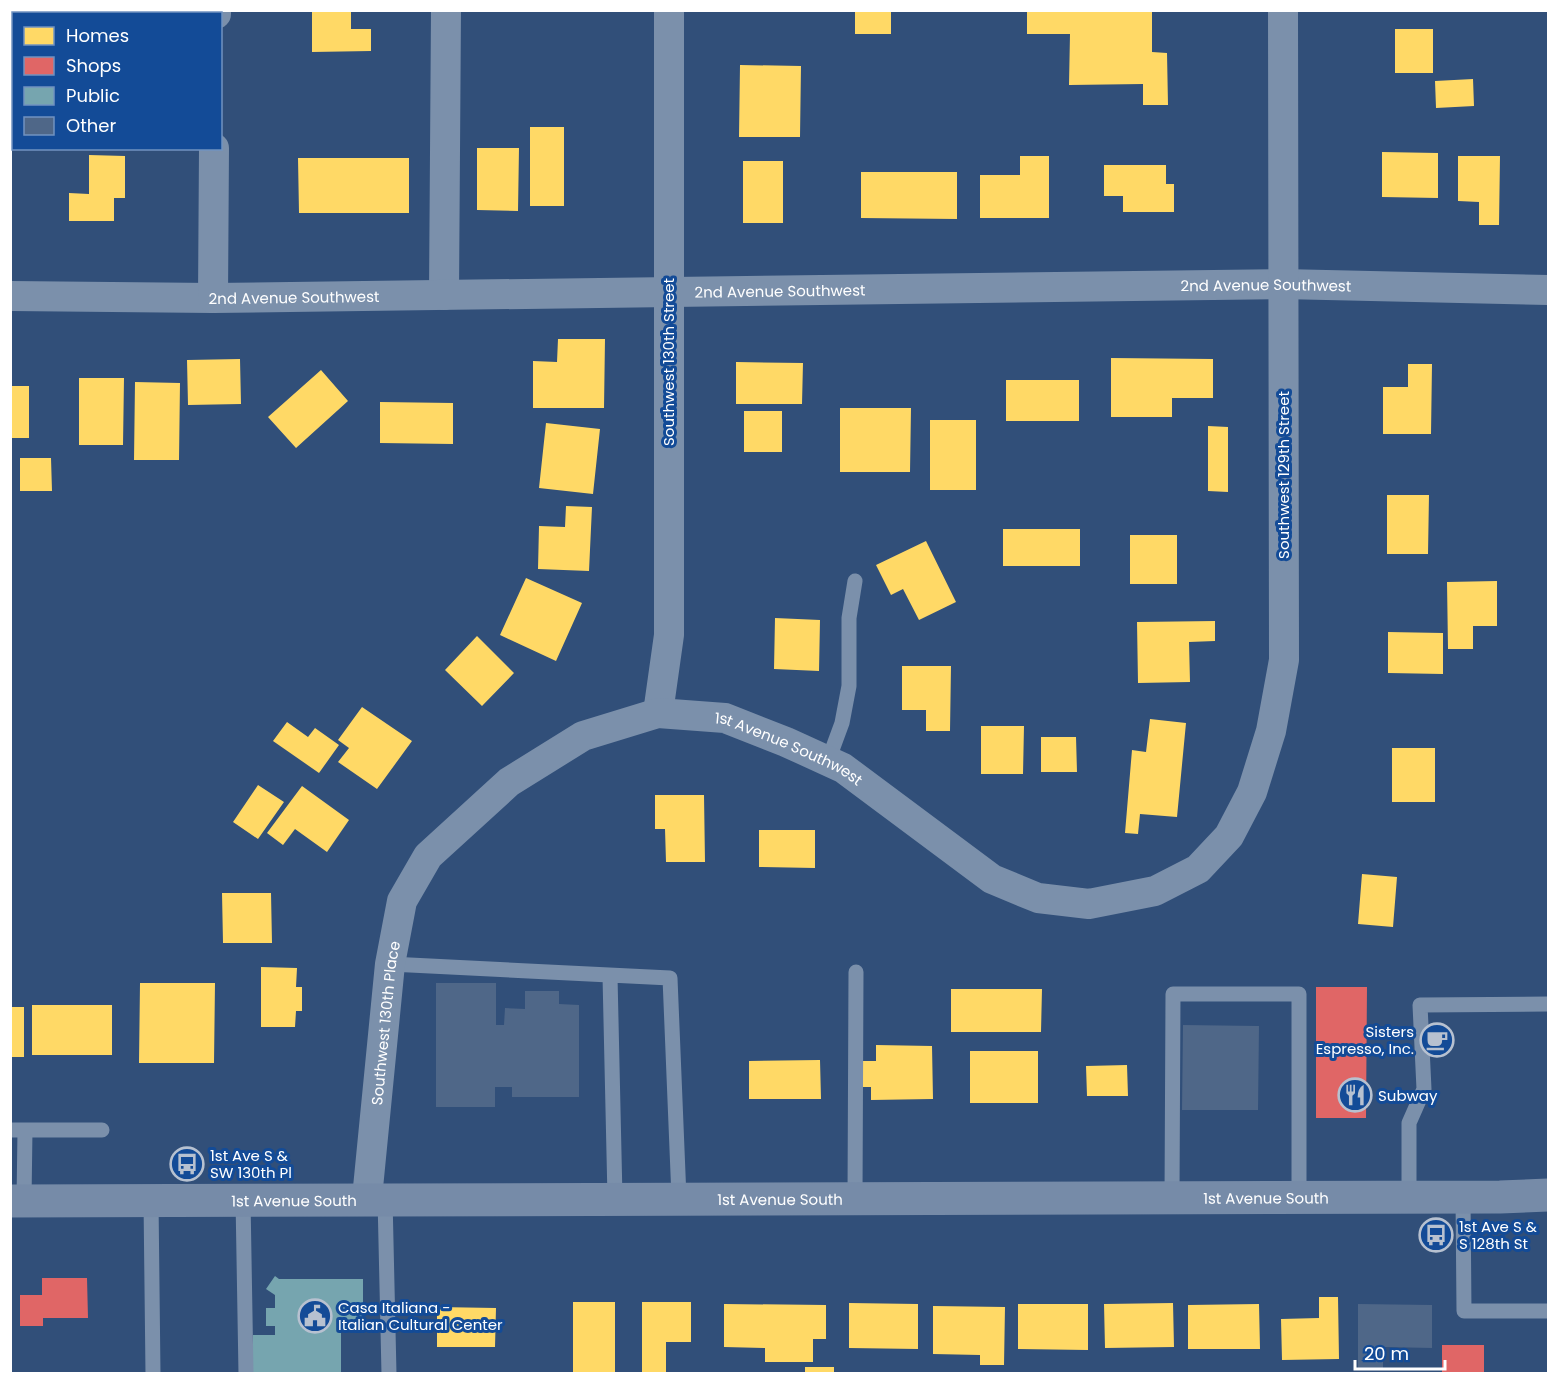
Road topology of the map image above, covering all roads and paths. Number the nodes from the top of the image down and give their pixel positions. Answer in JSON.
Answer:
{"nodes":[{"id":1,"x":446,"y":10,"type":"edge"},
{"id":2,"x":669,"y":10,"type":"edge"},
{"id":3,"x":1283,"y":10,"type":"edge"},
{"id":4,"x":214,"y":150,"type":"edge"},
{"id":5,"x":1282,"y":284,"type":"junction"},
{"id":6,"x":1548,"y":290,"type":"edge"},
{"id":7,"x":668,"y":292,"type":"junction"},
{"id":8,"x":444,"y":295,"type":"junction"},
{"id":9,"x":10,"y":296,"type":"edge"},
{"id":10,"x":213,"y":298,"type":"junction"},
{"id":11,"x":855,"y":580,"type":"dead end"},
{"id":12,"x":658,"y":713,"type":"junction"},
{"id":13,"x":828,"y":761,"type":"junction"},
{"id":14,"x":428,"y":856,"type":"joint"},
{"id":15,"x":1155,"y":891,"type":"joint"},
{"id":16,"x":390,"y":964,"type":"junction"},
{"id":17,"x":856,"y":972,"type":"dead end"},
{"id":18,"x":610,"y":976,"type":"junction"},
{"id":19,"x":1548,"y":1004,"type":"edge"},
{"id":20,"x":18,"y":1130,"type":"edge"},
{"id":21,"x":102,"y":1130,"type":"dead end"},
{"id":22,"x":1548,"y":1196,"type":"edge"},
{"id":23,"x":1299,"y":1197,"type":"junction"},
{"id":24,"x":1408,"y":1197,"type":"junction"},
{"id":25,"x":1463,"y":1197,"type":"junction"},
{"id":26,"x":376,"y":1198,"type":"junction"},
{"id":27,"x":615,"y":1198,"type":"junction"},
{"id":28,"x":679,"y":1198,"type":"junction"},
{"id":29,"x":855,"y":1198,"type":"junction"},
{"id":30,"x":1172,"y":1198,"type":"junction"},
{"id":31,"x":243,"y":1199,"type":"junction"},
{"id":32,"x":151,"y":1200,"type":"junction"},
{"id":33,"x":17,"y":1201,"type":"edge"},
{"id":34,"x":1548,"y":1311,"type":"edge"},
{"id":35,"x":153,"y":1374,"type":"edge"},
{"id":36,"x":246,"y":1374,"type":"edge"},
{"id":37,"x":389,"y":1374,"type":"edge"}],
"edges":[{"from":1,"to":8,"type":"street"},
{"from":2,"to":7,"type":"street","name":"Southwest 130th Street"},
{"from":3,"to":5,"type":"street","name":"Southwest 129th Street"},
{"from":4,"to":10,"type":"street"},
{"from":5,"to":6,"type":"street","name":"2nd Avenue Southwest"},
{"from":5,"to":7,"type":"street","name":"2nd Avenue Southwest"},
{"from":5,"to":15,"type":"street","name":"Southwest 129th Street"},
{"from":7,"to":8,"type":"street","name":"2nd Avenue Southwest"},
{"from":7,"to":12,"type":"street","name":"Southwest 130th Street"},
{"from":8,"to":10,"type":"street","name":"2nd Avenue Southwest"},
{"from":9,"to":10,"type":"street","name":"2nd Avenue Southwest"},
{"from":11,"to":13,"type":"lane"},
{"from":12,"to":13,"type":"street","name":"1st Avenue Southwest"},
{"from":12,"to":14,"type":"street","name":"1st Avenue Southwest"},
{"from":13,"to":15,"type":"street","name":"1st Avenue Southwest"},
{"from":14,"to":16,"type":"street","name":"Southwest 130th Place"},
{"from":16,"to":18,"type":"lane"},
{"from":16,"to":26,"type":"street","name":"Southwest 130th Place"},
{"from":17,"to":29,"type":"lane"},
{"from":18,"to":27,"type":"lane"},
{"from":18,"to":28,"type":"lane"},
{"from":19,"to":24,"type":"lane"},
{"from":20,"to":21,"type":"lane"},
{"from":20,"to":33,"type":"lane"},
{"from":22,"to":25,"type":"main road","name":"1st Avenue South"},
{"from":23,"to":24,"type":"main road","name":"1st Avenue South"},
{"from":23,"to":30,"type":"main road","name":"1st Avenue South"},
{"from":23,"to":30,"type":"lane"},
{"from":24,"to":25,"type":"main road","name":"1st Avenue South"},
{"from":25,"to":34,"type":"lane"},
{"from":26,"to":27,"type":"main road","name":"1st Avenue South"},
{"from":26,"to":31,"type":"main road","name":"1st Avenue South"},
{"from":26,"to":37,"type":"lane"},
{"from":27,"to":28,"type":"main road","name":"1st Avenue South"},
{"from":28,"to":29,"type":"main road","name":"1st Avenue South"},
{"from":29,"to":30,"type":"main road","name":"1st Avenue South"},
{"from":31,"to":32,"type":"main road","name":"1st Avenue South"},
{"from":31,"to":36,"type":"lane"},
{"from":32,"to":33,"type":"main road","name":"1st Avenue South"},
{"from":32,"to":35,"type":"lane"}]}
